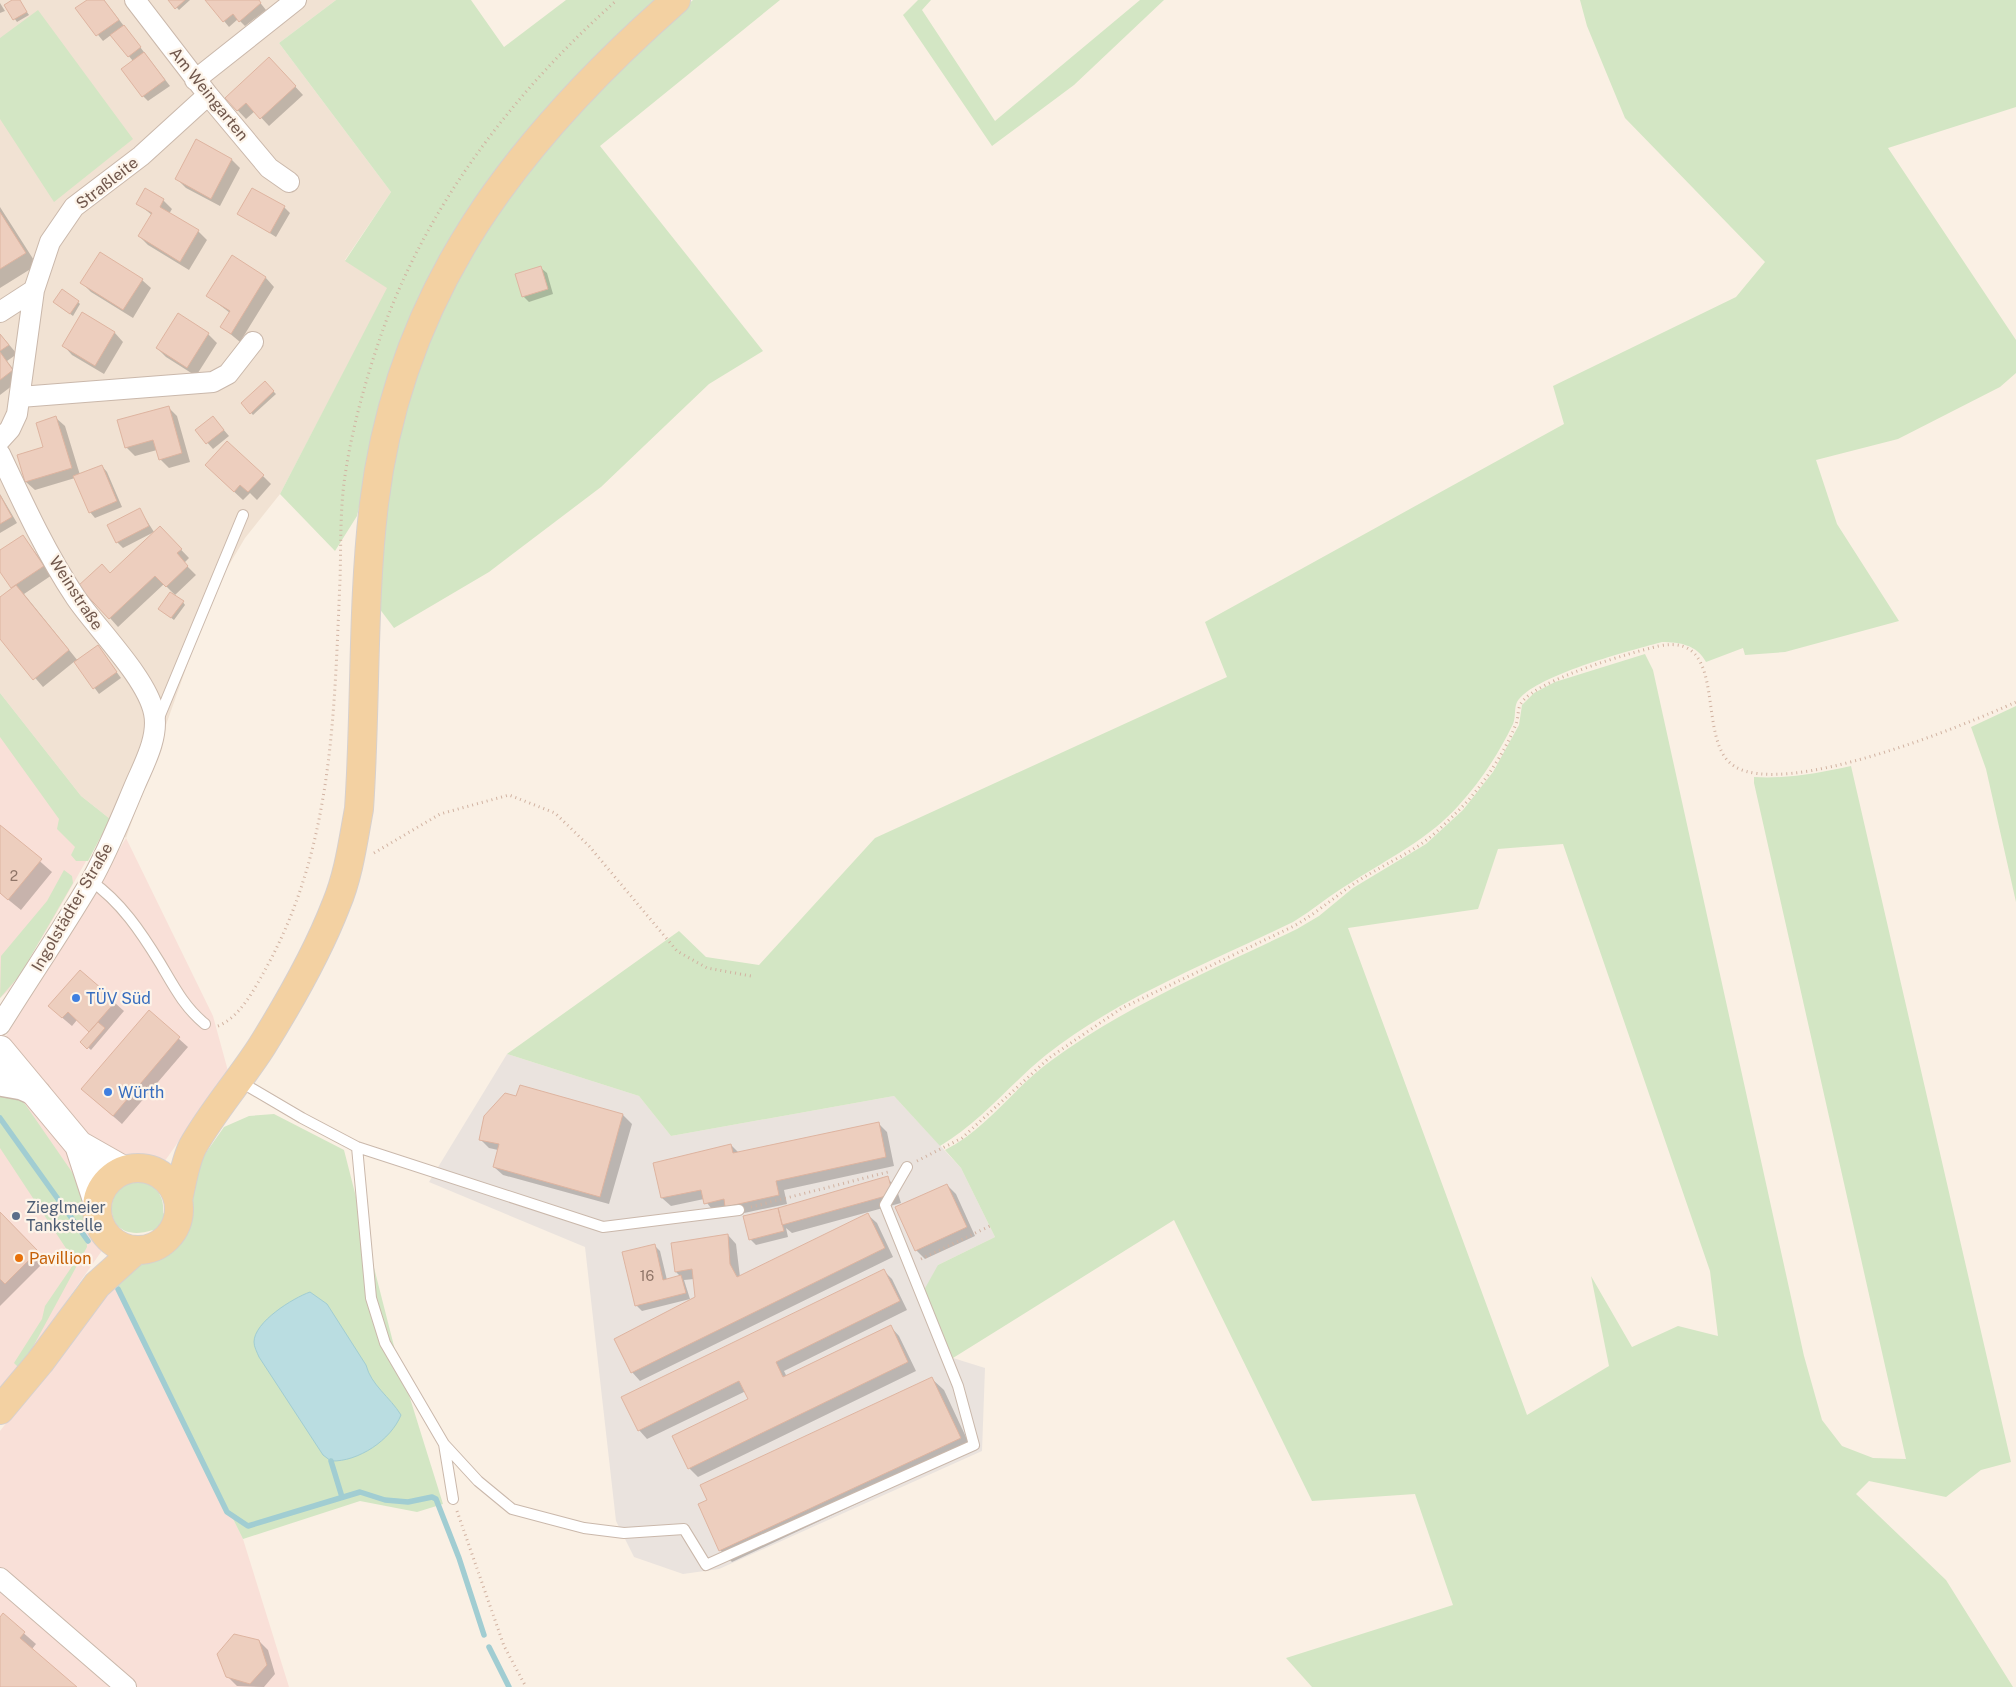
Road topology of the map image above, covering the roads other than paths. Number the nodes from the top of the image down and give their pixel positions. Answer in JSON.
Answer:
{"nodes":[{"id":1,"x":135,"y":0,"type":"edge"},
{"id":2,"x":296,"y":0,"type":"edge"},
{"id":3,"x":676,"y":0,"type":"edge"},
{"id":4,"x":201,"y":88,"type":"junction"},
{"id":5,"x":289,"y":182,"type":"dead end"},
{"id":6,"x":34,"y":290,"type":"junction"},
{"id":7,"x":0,"y":312,"type":"edge"},
{"id":8,"x":254,"y":342,"type":"dead end"},
{"id":9,"x":20,"y":397,"type":"junction"},
{"id":10,"x":0,"y":440,"type":"edge"},
{"id":11,"x":0,"y":454,"type":"edge"},
{"id":12,"x":243,"y":515,"type":"dead end"},
{"id":13,"x":155,"y":728,"type":"junction"},
{"id":14,"x":91,"y":881,"type":"junction"},
{"id":15,"x":204,"y":1024,"type":"dead end"},
{"id":16,"x":0,"y":1025,"type":"edge"},
{"id":17,"x":0,"y":1050,"type":"edge"},
{"id":18,"x":239,"y":1081,"type":"junction"},
{"id":19,"x":0,"y":1083,"type":"edge"},
{"id":20,"x":38,"y":1094,"type":"junction"},
{"id":21,"x":79,"y":1145,"type":"junction"},
{"id":22,"x":193,"y":1147,"type":"junction"},
{"id":23,"x":357,"y":1147,"type":"junction"},
{"id":24,"x":907,"y":1167,"type":"road end"},
{"id":25,"x":123,"y":1170,"type":"junction"},
{"id":26,"x":151,"y":1170,"type":"junction"},
{"id":27,"x":97,"y":1200,"type":"junction"},
{"id":28,"x":178,"y":1200,"type":"junction"},
{"id":29,"x":739,"y":1210,"type":"road end"},
{"id":30,"x":104,"y":1233,"type":"junction"},
{"id":31,"x":136,"y":1250,"type":"junction"},
{"id":32,"x":97,"y":1285,"type":"junction"},
{"id":33,"x":0,"y":1410,"type":"edge"},
{"id":34,"x":444,"y":1444,"type":"junction"},
{"id":35,"x":453,"y":1499,"type":"road end"},
{"id":36,"x":0,"y":1578,"type":"edge"},
{"id":37,"x":126,"y":1687,"type":"edge"}],
"edges":[{"from":1,"to":4,"type":"street","name":"Am Weingarten"},
{"from":2,"to":4,"type":"street","name":"Straßleite"},
{"from":3,"to":18,"type":"main road"},
{"from":4,"to":5,"type":"street","name":"Am Weingarten"},
{"from":4,"to":6,"type":"street","name":"Straßleite"},
{"from":6,"to":7,"type":"street"},
{"from":6,"to":9,"type":"street","name":"Straßleite"},
{"from":8,"to":9,"type":"street"},
{"from":9,"to":10,"type":"street","name":"Straßleite"},
{"from":11,"to":13,"type":"street","name":"Weinstraße"},
{"from":12,"to":13,"type":"lane"},
{"from":13,"to":14,"type":"street","name":"Ingolstädter Straße"},
{"from":14,"to":15,"type":"lane"},
{"from":14,"to":16,"type":"street","name":"Ingolstädter Straße"},
{"from":17,"to":20,"type":"main road"},
{"from":18,"to":22,"type":"main road"},
{"from":18,"to":23,"type":"lane"},
{"from":19,"to":20,"type":"street"},
{"from":20,"to":21,"type":"main road"},
{"from":21,"to":25,"type":"main road"},
{"from":21,"to":27,"type":"main road"},
{"from":22,"to":26,"type":"main road"},
{"from":22,"to":28,"type":"main road"},
{"from":23,"to":29,"type":"lane"},
{"from":23,"to":34,"type":"lane"},
{"from":24,"to":34,"type":"lane"},
{"from":25,"to":26,"type":"main road"},
{"from":25,"to":27,"type":"main road"},
{"from":26,"to":28,"type":"main road"},
{"from":27,"to":30,"type":"main road"},
{"from":28,"to":31,"type":"main road"},
{"from":30,"to":31,"type":"main road"},
{"from":30,"to":32,"type":"main road"},
{"from":31,"to":32,"type":"main road"},
{"from":32,"to":33,"type":"main road"},
{"from":34,"to":35,"type":"lane"},
{"from":36,"to":37,"type":"street"}]}
